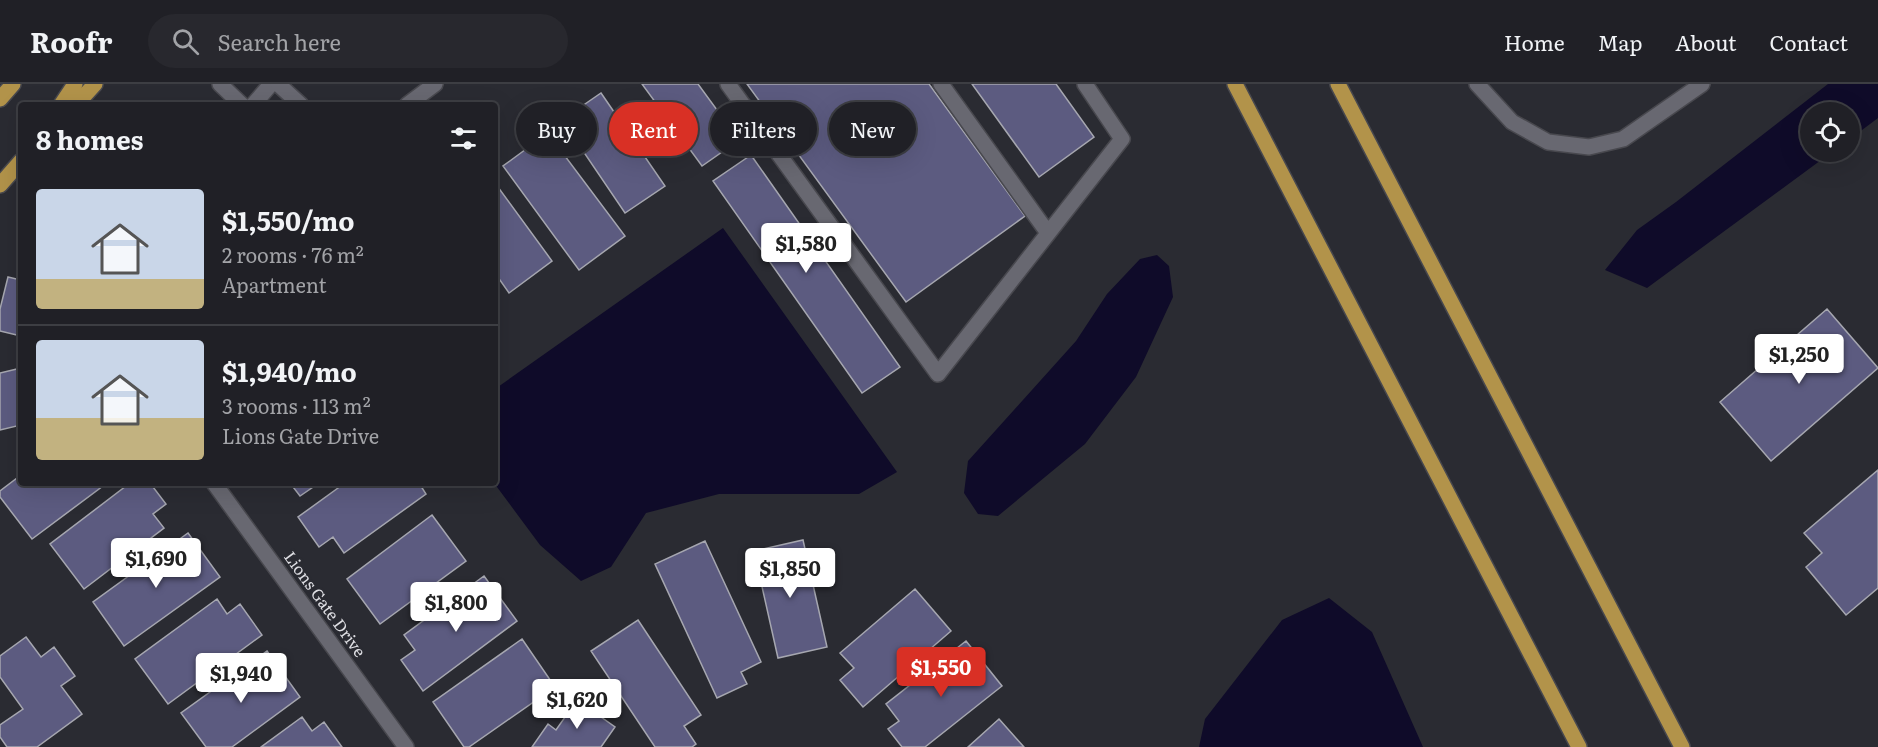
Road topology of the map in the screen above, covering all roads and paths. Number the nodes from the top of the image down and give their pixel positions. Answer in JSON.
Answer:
{"nodes":[{"id":1,"x":13,"y":84,"type":"edge"},
{"id":2,"x":75,"y":84,"type":"edge"},
{"id":3,"x":95,"y":84,"type":"edge"},
{"id":4,"x":220,"y":84,"type":"edge"},
{"id":5,"x":271,"y":84,"type":"edge"},
{"id":6,"x":278,"y":84,"type":"edge"},
{"id":7,"x":435,"y":84,"type":"edge"},
{"id":8,"x":728,"y":84,"type":"edge"},
{"id":9,"x":941,"y":84,"type":"edge"},
{"id":10,"x":1085,"y":84,"type":"edge"},
{"id":11,"x":1235,"y":84,"type":"edge"},
{"id":12,"x":1338,"y":84,"type":"edge"},
{"id":13,"x":1477,"y":84,"type":"edge"},
{"id":14,"x":1702,"y":84,"type":"edge"},
{"id":15,"x":0,"y":99,"type":"edge"},
{"id":16,"x":63,"y":102,"type":"edge"},
{"id":17,"x":78,"y":102,"type":"edge"},
{"id":18,"x":239,"y":102,"type":"edge"},
{"id":19,"x":256,"y":102,"type":"edge"},
{"id":20,"x":298,"y":102,"type":"edge"},
{"id":21,"x":411,"y":102,"type":"edge"},
{"id":22,"x":18,"y":164,"type":"edge"},
{"id":23,"x":0,"y":185,"type":"edge"},
{"id":24,"x":1048,"y":233,"type":"junction"},
{"id":25,"x":216,"y":486,"type":"edge"},
{"id":26,"x":406,"y":747,"type":"edge"},
{"id":27,"x":1579,"y":747,"type":"edge"},
{"id":28,"x":1682,"y":747,"type":"edge"}],
"edges":[{"from":1,"to":15,"type":"main road"},
{"from":2,"to":16,"type":"main road"},
{"from":3,"to":17,"type":"main road"},
{"from":4,"to":18,"type":"street"},
{"from":5,"to":19,"type":"street"},
{"from":6,"to":20,"type":"street"},
{"from":7,"to":21,"type":"street"},
{"from":8,"to":24,"type":"street"},
{"from":9,"to":24,"type":"street"},
{"from":10,"to":24,"type":"street"},
{"from":11,"to":27,"type":"main road"},
{"from":12,"to":28,"type":"main road"},
{"from":13,"to":14,"type":"street"},
{"from":22,"to":23,"type":"main road"},
{"from":25,"to":26,"type":"street","name":"Lions Gate Drive"}]}
